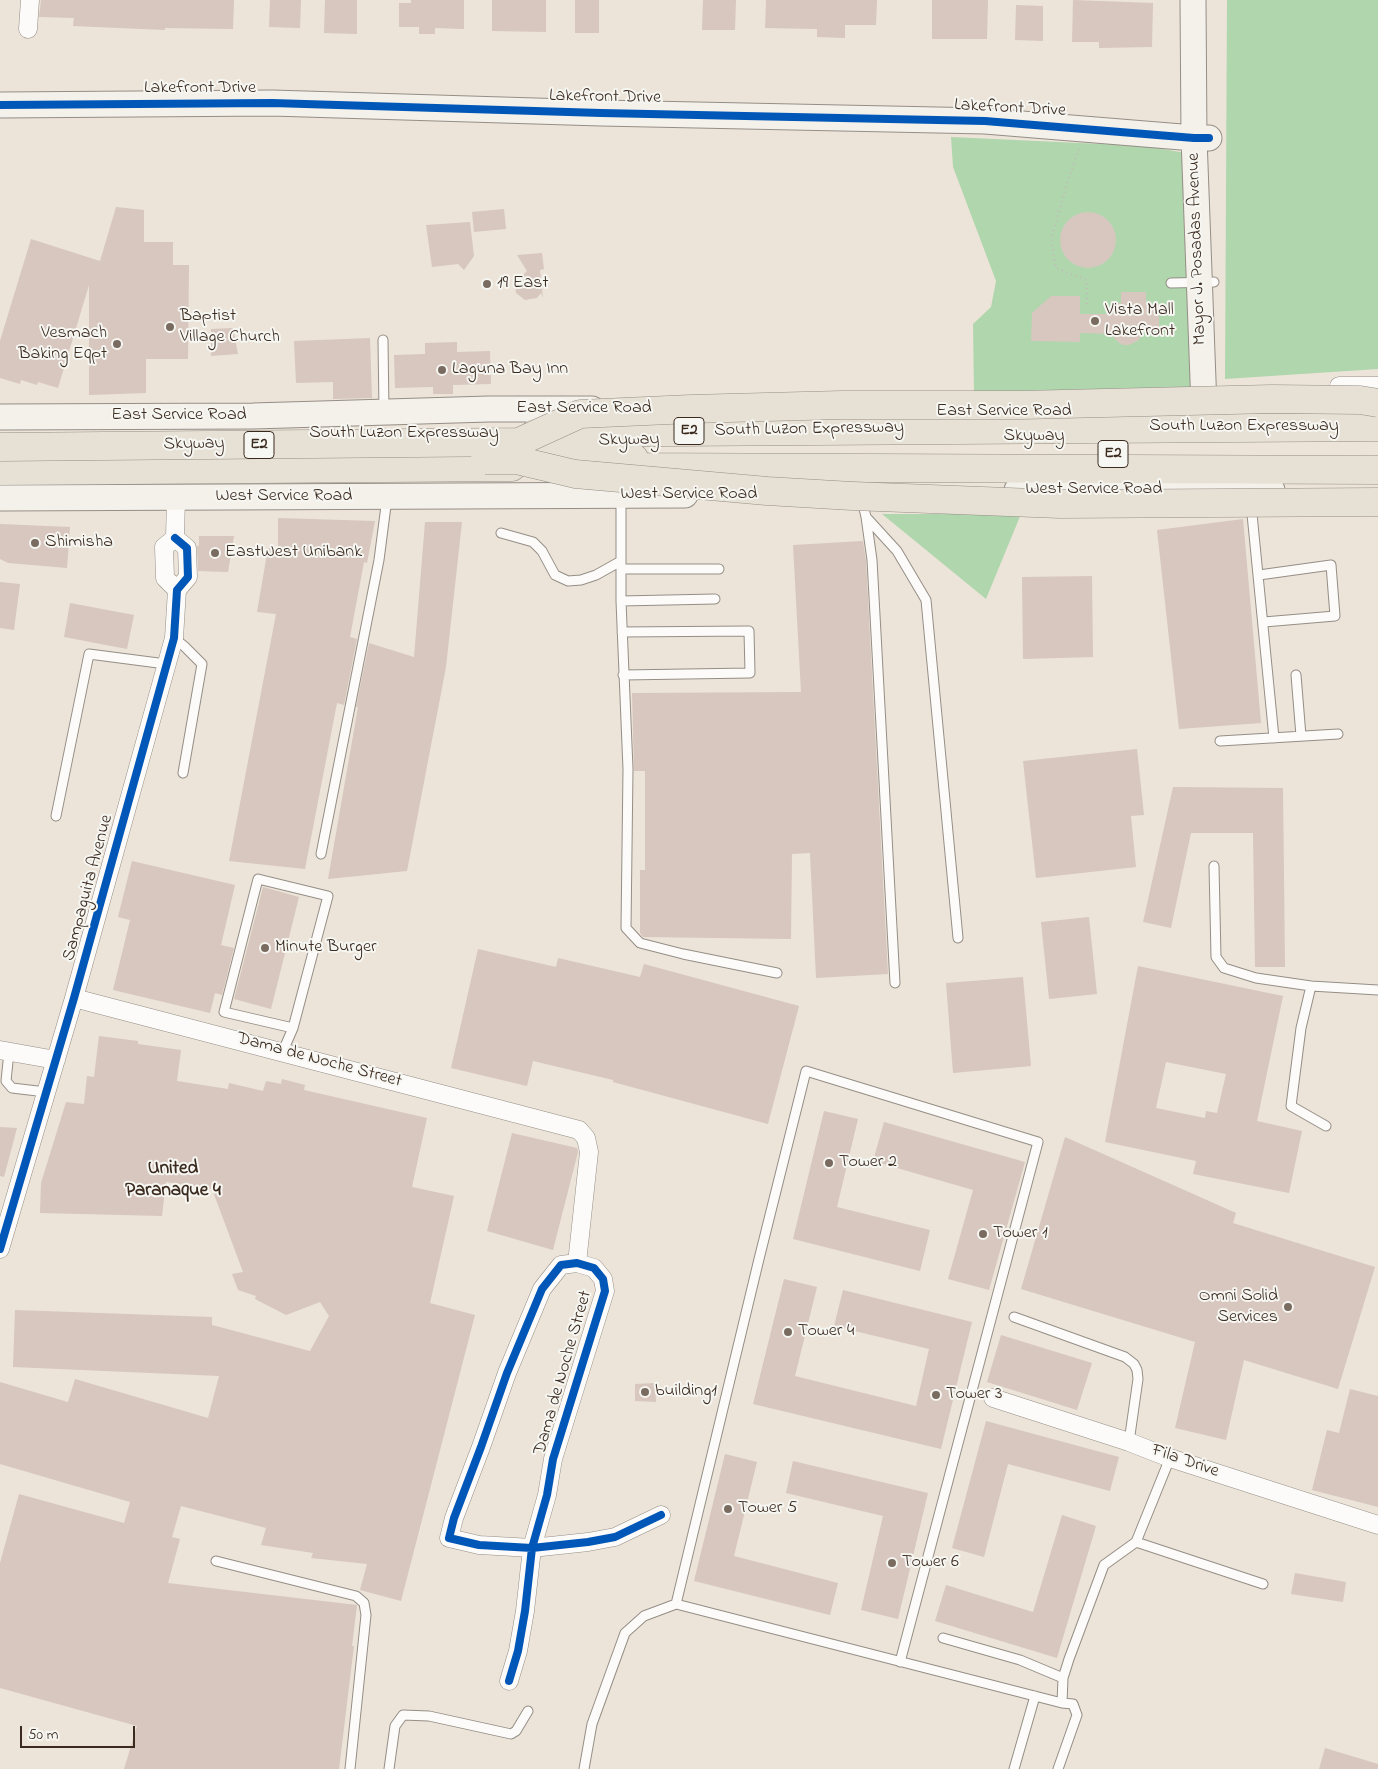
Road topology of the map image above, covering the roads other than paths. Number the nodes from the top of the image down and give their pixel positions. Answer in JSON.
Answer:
{"nodes":[{"id":1,"x":30,"y":0,"type":"edge"},
{"id":2,"x":1193,"y":0,"type":"edge"},
{"id":3,"x":1208,"y":0,"type":"edge"},
{"id":4,"x":28,"y":29,"type":"dead end"},
{"id":5,"x":0,"y":105,"type":"edge"},
{"id":6,"x":1202,"y":138,"type":"junction"},
{"id":7,"x":1207,"y":282,"type":"junction"},
{"id":8,"x":1171,"y":283,"type":"dead end"},
{"id":9,"x":383,"y":340,"type":"dead end"},
{"id":10,"x":1378,"y":386,"type":"edge"},
{"id":11,"x":1211,"y":397,"type":"junction"},
{"id":12,"x":1378,"y":403,"type":"edge"},
{"id":13,"x":384,"y":412,"type":"junction"},
{"id":14,"x":0,"y":417,"type":"edge"},
{"id":15,"x":1378,"y":427,"type":"edge"},
{"id":16,"x":0,"y":436,"type":"edge"},
{"id":17,"x":1378,"y":436,"type":"edge"},
{"id":18,"x":0,"y":447,"type":"edge"},
{"id":19,"x":518,"y":451,"type":"junction"},
{"id":20,"x":434,"y":453,"type":"junction"},
{"id":21,"x":1378,"y":453,"type":"edge"},
{"id":22,"x":0,"y":463,"type":"edge"},
{"id":23,"x":1378,"y":470,"type":"edge"},
{"id":24,"x":1294,"y":471,"type":"junction"},
{"id":25,"x":0,"y":472,"type":"edge"},
{"id":26,"x":1378,"y":478,"type":"edge"},
{"id":27,"x":1249,"y":489,"type":"junction"},
{"id":28,"x":860,"y":492,"type":"junction"},
{"id":29,"x":1378,"y":494,"type":"edge"},
{"id":30,"x":620,"y":495,"type":"junction"},
{"id":31,"x":388,"y":496,"type":"junction"},
{"id":32,"x":176,"y":497,"type":"junction"},
{"id":33,"x":0,"y":498,"type":"edge"},
{"id":34,"x":1378,"y":502,"type":"edge"},
{"id":35,"x":866,"y":517,"type":"junction"},
{"id":36,"x":501,"y":533,"type":"dead end"},
{"id":37,"x":621,"y":565,"type":"junction"},
{"id":38,"x":719,"y":569,"type":"dead end"},
{"id":39,"x":1259,"y":576,"type":"junction"},
{"id":40,"x":715,"y":599,"type":"dead end"},
{"id":41,"x":621,"y":601,"type":"junction"},
{"id":42,"x":1264,"y":622,"type":"junction"},
{"id":43,"x":622,"y":632,"type":"junction"},
{"id":44,"x":174,"y":638,"type":"junction"},
{"id":45,"x":166,"y":664,"type":"junction"},
{"id":46,"x":623,"y":675,"type":"junction"},
{"id":47,"x":1296,"y":675,"type":"dead end"},
{"id":48,"x":1338,"y":734,"type":"dead end"},
{"id":49,"x":1301,"y":736,"type":"junction"},
{"id":50,"x":1274,"y":738,"type":"junction"},
{"id":51,"x":1220,"y":741,"type":"dead end"},
{"id":52,"x":183,"y":773,"type":"dead end"},
{"id":53,"x":56,"y":816,"type":"dead end"},
{"id":54,"x":321,"y":854,"type":"dead end"},
{"id":55,"x":1214,"y":866,"type":"dead end"},
{"id":56,"x":958,"y":938,"type":"dead end"},
{"id":57,"x":778,"y":973,"type":"dead end"},
{"id":58,"x":895,"y":983,"type":"dead end"},
{"id":59,"x":1311,"y":986,"type":"junction"},
{"id":60,"x":1378,"y":990,"type":"edge"},
{"id":61,"x":74,"y":998,"type":"junction"},
{"id":62,"x":293,"y":1028,"type":"junction"},
{"id":63,"x":4,"y":1051,"type":"edge"},
{"id":64,"x":283,"y":1051,"type":"junction"},
{"id":65,"x":56,"y":1060,"type":"junction"},
{"id":66,"x":46,"y":1092,"type":"junction"},
{"id":67,"x":1326,"y":1126,"type":"dead end"},
{"id":68,"x":6,"y":1210,"type":"edge"},
{"id":69,"x":0,"y":1249,"type":"edge"},
{"id":70,"x":578,"y":1263,"type":"junction"},
{"id":71,"x":1014,"y":1317,"type":"dead end"},
{"id":72,"x":993,"y":1398,"type":"dead end"},
{"id":73,"x":1129,"y":1442,"type":"junction"},
{"id":74,"x":1170,"y":1458,"type":"junction"},
{"id":75,"x":662,"y":1515,"type":"dead end"},
{"id":76,"x":1378,"y":1525,"type":"edge"},
{"id":77,"x":1136,"y":1542,"type":"junction"},
{"id":78,"x":532,"y":1548,"type":"junction"},
{"id":79,"x":216,"y":1561,"type":"dead end"},
{"id":80,"x":1263,"y":1584,"type":"dead end"},
{"id":81,"x":676,"y":1604,"type":"junction"},
{"id":82,"x":942,"y":1638,"type":"dead end"},
{"id":83,"x":900,"y":1662,"type":"junction"},
{"id":84,"x":1062,"y":1678,"type":"junction"},
{"id":85,"x":509,"y":1682,"type":"dead end"},
{"id":86,"x":1035,"y":1696,"type":"junction"},
{"id":87,"x":1062,"y":1703,"type":"junction"},
{"id":88,"x":528,"y":1711,"type":"dead end"},
{"id":89,"x":350,"y":1769,"type":"edge"},
{"id":90,"x":389,"y":1769,"type":"edge"},
{"id":91,"x":584,"y":1769,"type":"edge"},
{"id":92,"x":1014,"y":1769,"type":"edge"},
{"id":93,"x":1058,"y":1769,"type":"edge"}],
"edges":[{"from":1,"to":4,"type":"street"},
{"from":2,"to":6,"type":"main road","name":"Mayor J. Posadas Avenue"},
{"from":3,"to":6,"type":"main road","name":"Mayor J. Posadas Avenue"},
{"from":5,"to":6,"type":"main road","name":"Lakefront Drive"},
{"from":6,"to":7,"type":"main road","name":"Mayor J. Posadas Avenue"},
{"from":7,"to":8,"type":"lane"},
{"from":7,"to":11,"type":"main road","name":"Mayor J. Posadas Avenue"},
{"from":9,"to":13,"type":"lane"},
{"from":10,"to":11,"type":"street"},
{"from":11,"to":12,"type":"main road","name":"East Service Road"},
{"from":11,"to":13,"type":"main road","name":"East Service Road"},
{"from":12,"to":19,"type":"highway","bridge":true},
{"from":13,"to":14,"type":"main road","name":"East Service Road"},
{"from":15,"to":20,"type":"highway","name":"South Luzon Expressway","number":"E2"},
{"from":16,"to":20,"type":"highway","name":"South Luzon Expressway","number":"E2"},
{"from":17,"to":19,"type":"highway","name":"Skyway","number":"E2"},
{"from":18,"to":19,"type":"highway","name":"Skyway","number":"E2","bridge":true},
{"from":19,"to":21,"type":"highway","name":"Skyway","number":"E2","bridge":true},
{"from":19,"to":22,"type":"highway","name":"Skyway","number":"E2","bridge":true},
{"from":19,"to":34,"type":"highway","bridge":true},
{"from":20,"to":24,"type":"highway","name":"South Luzon Expressway","number":"E2"},
{"from":20,"to":25,"type":"highway","name":"South Luzon Expressway","number":"E2"},
{"from":23,"to":24,"type":"highway","name":"South Luzon Expressway","number":"E2"},
{"from":24,"to":26,"type":"highway"},
{"from":27,"to":28,"type":"main road","name":"West Service Road"},
{"from":27,"to":29,"type":"main road","name":"West Service Road"},
{"from":27,"to":39,"type":"lane"},
{"from":28,"to":30,"type":"main road","name":"West Service Road"},
{"from":28,"to":35,"type":"lane"},
{"from":30,"to":31,"type":"main road","name":"West Service Road"},
{"from":30,"to":37,"type":"lane"},
{"from":31,"to":32,"type":"main road","name":"West Service Road"},
{"from":31,"to":54,"type":"lane"},
{"from":32,"to":33,"type":"main road","name":"West Service Road"},
{"from":32,"to":44,"type":"street","name":"Sampaguita Avenue"},
{"from":35,"to":56,"type":"lane"},
{"from":35,"to":58,"type":"lane"},
{"from":36,"to":37,"type":"lane"},
{"from":37,"to":38,"type":"lane"},
{"from":37,"to":41,"type":"lane"},
{"from":39,"to":42,"type":"lane"},
{"from":39,"to":42,"type":"lane"},
{"from":40,"to":41,"type":"lane"},
{"from":41,"to":43,"type":"lane"},
{"from":42,"to":50,"type":"lane"},
{"from":43,"to":46,"type":"lane"},
{"from":43,"to":46,"type":"lane"},
{"from":44,"to":45,"type":"street","name":"Sampaguita Avenue"},
{"from":44,"to":52,"type":"lane"},
{"from":45,"to":53,"type":"lane"},
{"from":45,"to":61,"type":"street","name":"Sampaguita Avenue"},
{"from":46,"to":57,"type":"lane"},
{"from":47,"to":49,"type":"lane"},
{"from":48,"to":49,"type":"lane"},
{"from":49,"to":50,"type":"lane"},
{"from":50,"to":51,"type":"lane"},
{"from":55,"to":59,"type":"lane"},
{"from":59,"to":60,"type":"lane"},
{"from":59,"to":67,"type":"lane"},
{"from":61,"to":64,"type":"street","name":"Dama de Noche Street"},
{"from":61,"to":65,"type":"street","name":"Sampaguita Avenue"},
{"from":62,"to":62,"type":"lane"},
{"from":62,"to":64,"type":"lane"},
{"from":63,"to":65,"type":"street"},
{"from":63,"to":66,"type":"lane"},
{"from":64,"to":70,"type":"street","name":"Dama de Noche Street"},
{"from":65,"to":66,"type":"street","name":"Sampaguita Avenue"},
{"from":66,"to":68,"type":"street","name":"Sampaguita Avenue"},
{"from":68,"to":69,"type":"street","name":"Sampaguita Avenue"},
{"from":70,"to":78,"type":"street","name":"Dama de Noche Street"},
{"from":70,"to":78,"type":"street"},
{"from":71,"to":73,"type":"lane"},
{"from":72,"to":73,"type":"street","name":"Fila Drive"},
{"from":73,"to":74,"type":"street","name":"Fila Drive"},
{"from":74,"to":76,"type":"street","name":"Fila Drive"},
{"from":74,"to":77,"type":"lane"},
{"from":75,"to":78,"type":"street"},
{"from":77,"to":80,"type":"lane"},
{"from":77,"to":84,"type":"lane"},
{"from":78,"to":85,"type":"street","name":"Dama de Noche Street"},
{"from":79,"to":89,"type":"lane"},
{"from":81,"to":83,"type":"lane"},
{"from":81,"to":83,"type":"lane"},
{"from":81,"to":91,"type":"lane"},
{"from":82,"to":84,"type":"lane"},
{"from":83,"to":86,"type":"lane"},
{"from":84,"to":87,"type":"lane"},
{"from":86,"to":87,"type":"lane"},
{"from":86,"to":92,"type":"lane"},
{"from":87,"to":93,"type":"lane"},
{"from":88,"to":90,"type":"lane"}]}
